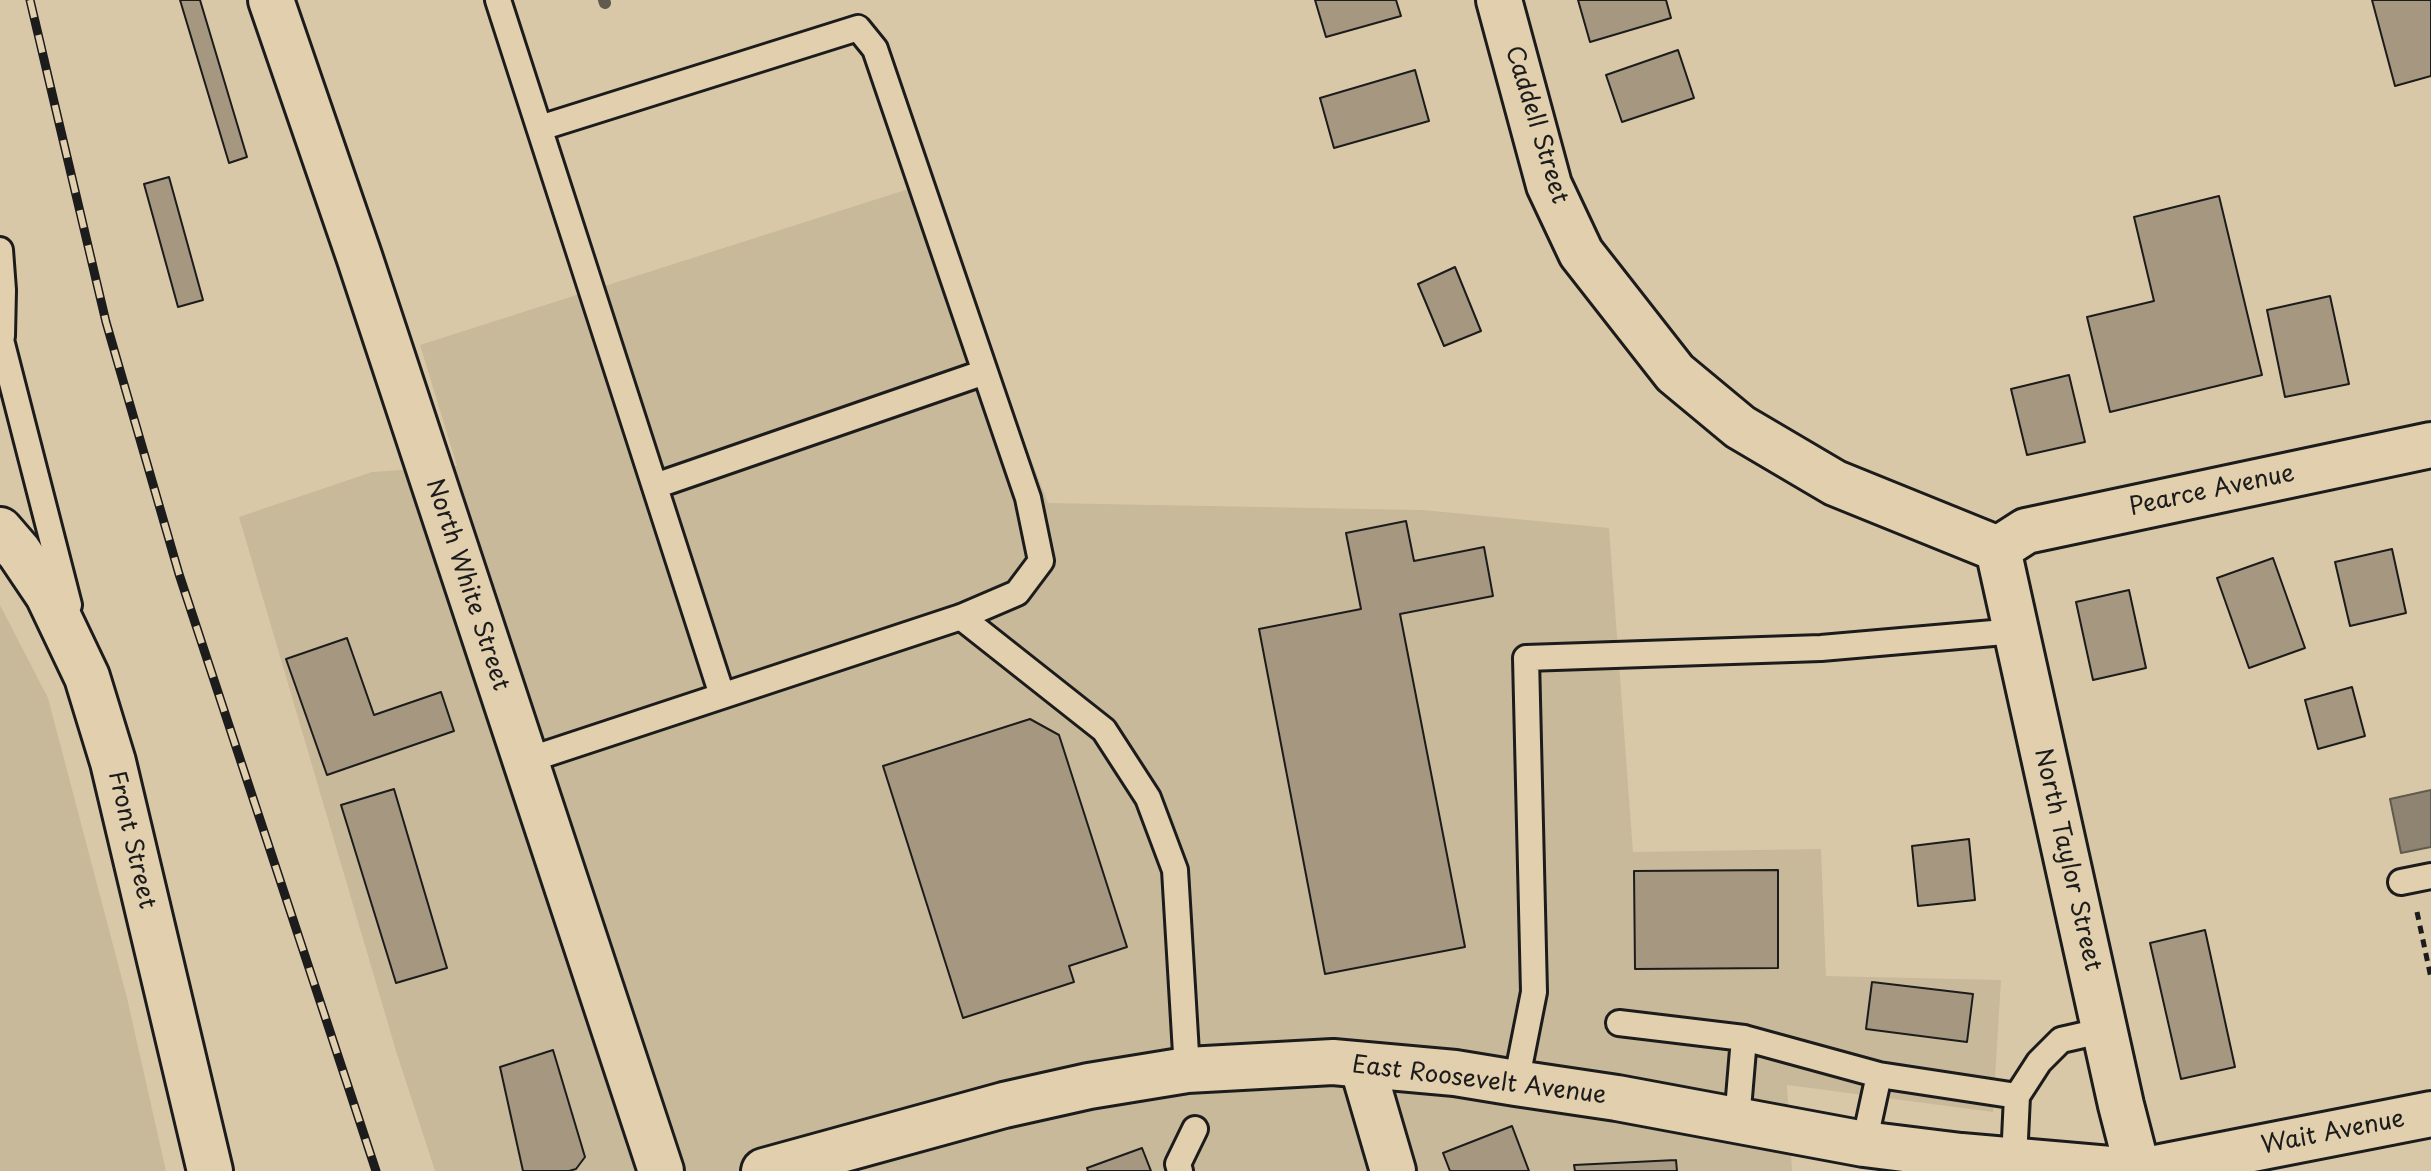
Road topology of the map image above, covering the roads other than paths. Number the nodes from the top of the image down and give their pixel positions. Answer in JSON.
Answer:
{"nodes":[{"id":1,"x":271,"y":0,"type":"edge"},
{"id":2,"x":498,"y":0,"type":"edge"},
{"id":3,"x":1499,"y":0,"type":"edge"},
{"id":4,"x":540,"y":128,"type":"junction"},
{"id":5,"x":0,"y":250,"type":"edge"},
{"id":6,"x":1,"y":336,"type":"edge"},
{"id":7,"x":985,"y":372,"type":"junction"},
{"id":8,"x":2431,"y":445,"type":"edge"},
{"id":9,"x":655,"y":486,"type":"junction"},
{"id":10,"x":0,"y":530,"type":"edge"},
{"id":11,"x":1998,"y":549,"type":"junction"},
{"id":12,"x":961,"y":617,"type":"junction"},
{"id":13,"x":2016,"y":631,"type":"junction"},
{"id":14,"x":87,"y":677,"type":"junction"},
{"id":15,"x":722,"y":695,"type":"junction"},
{"id":16,"x":525,"y":761,"type":"junction"},
{"id":17,"x":1619,"y":1023,"type":"dead end"},
{"id":18,"x":2105,"y":1030,"type":"junction"},
{"id":19,"x":1744,"y":1038,"type":"junction"},
{"id":20,"x":1362,"y":1065,"type":"junction"},
{"id":21,"x":1187,"y":1070,"type":"junction"},
{"id":22,"x":1879,"y":1075,"type":"junction"},
{"id":23,"x":1516,"y":1083,"type":"junction"},
{"id":24,"x":2017,"y":1096,"type":"junction"},
{"id":25,"x":2431,"y":1114,"type":"edge"},
{"id":26,"x":1737,"y":1121,"type":"junction"},
{"id":27,"x":1195,"y":1129,"type":"dead end"},
{"id":28,"x":1864,"y":1144,"type":"junction"},
{"id":29,"x":1954,"y":1164,"type":"edge"},
{"id":30,"x":2027,"y":1165,"type":"edge"},
{"id":31,"x":210,"y":1171,"type":"edge"},
{"id":32,"x":661,"y":1171,"type":"edge"},
{"id":33,"x":764,"y":1171,"type":"edge"},
{"id":34,"x":1180,"y":1171,"type":"edge"},
{"id":35,"x":1393,"y":1171,"type":"edge"},
{"id":36,"x":2137,"y":1171,"type":"edge"}],
"edges":[{"from":1,"to":16,"type":"main road","name":"North White Street"},
{"from":2,"to":4,"type":"lane"},
{"from":3,"to":11,"type":"main road","name":"Caddell Street"},
{"from":4,"to":7,"type":"lane"},
{"from":4,"to":9,"type":"lane"},
{"from":5,"to":6,"type":"lane"},
{"from":6,"to":14,"type":"lane"},
{"from":7,"to":9,"type":"lane"},
{"from":7,"to":12,"type":"lane"},
{"from":8,"to":11,"type":"main road","name":"Pearce Avenue"},
{"from":9,"to":15,"type":"lane"},
{"from":10,"to":14,"type":"main road","name":"Front Street"},
{"from":11,"to":13,"type":"main road","name":"North Taylor Street"},
{"from":12,"to":15,"type":"lane"},
{"from":12,"to":21,"type":"lane"},
{"from":13,"to":18,"type":"main road","name":"North Taylor Street"},
{"from":13,"to":23,"type":"lane"},
{"from":14,"to":31,"type":"main road","name":"Front Street"},
{"from":15,"to":16,"type":"lane"},
{"from":16,"to":32,"type":"main road","name":"North White Street"},
{"from":17,"to":19,"type":"lane"},
{"from":18,"to":24,"type":"lane"},
{"from":18,"to":36,"type":"main road","name":"North Taylor Street"},
{"from":19,"to":22,"type":"lane"},
{"from":19,"to":26,"type":"lane"},
{"from":20,"to":21,"type":"main road","name":"East Roosevelt Avenue"},
{"from":20,"to":23,"type":"main road","name":"East Roosevelt Avenue"},
{"from":20,"to":35,"type":"main road"},
{"from":21,"to":33,"type":"main road","name":"East Roosevelt Avenue"},
{"from":22,"to":24,"type":"lane"},
{"from":22,"to":28,"type":"lane"},
{"from":23,"to":26,"type":"main road","name":"East Roosevelt Avenue"},
{"from":24,"to":30,"type":"lane"},
{"from":25,"to":36,"type":"main road","name":"Wait Avenue"},
{"from":26,"to":28,"type":"main road","name":"East Roosevelt Avenue"},
{"from":27,"to":34,"type":"lane"},
{"from":28,"to":29,"type":"main road","name":"East Roosevelt Avenue"},
{"from":29,"to":30,"type":"main road","name":"Wait Avenue"},
{"from":30,"to":36,"type":"main road","name":"Wait Avenue"}]}
